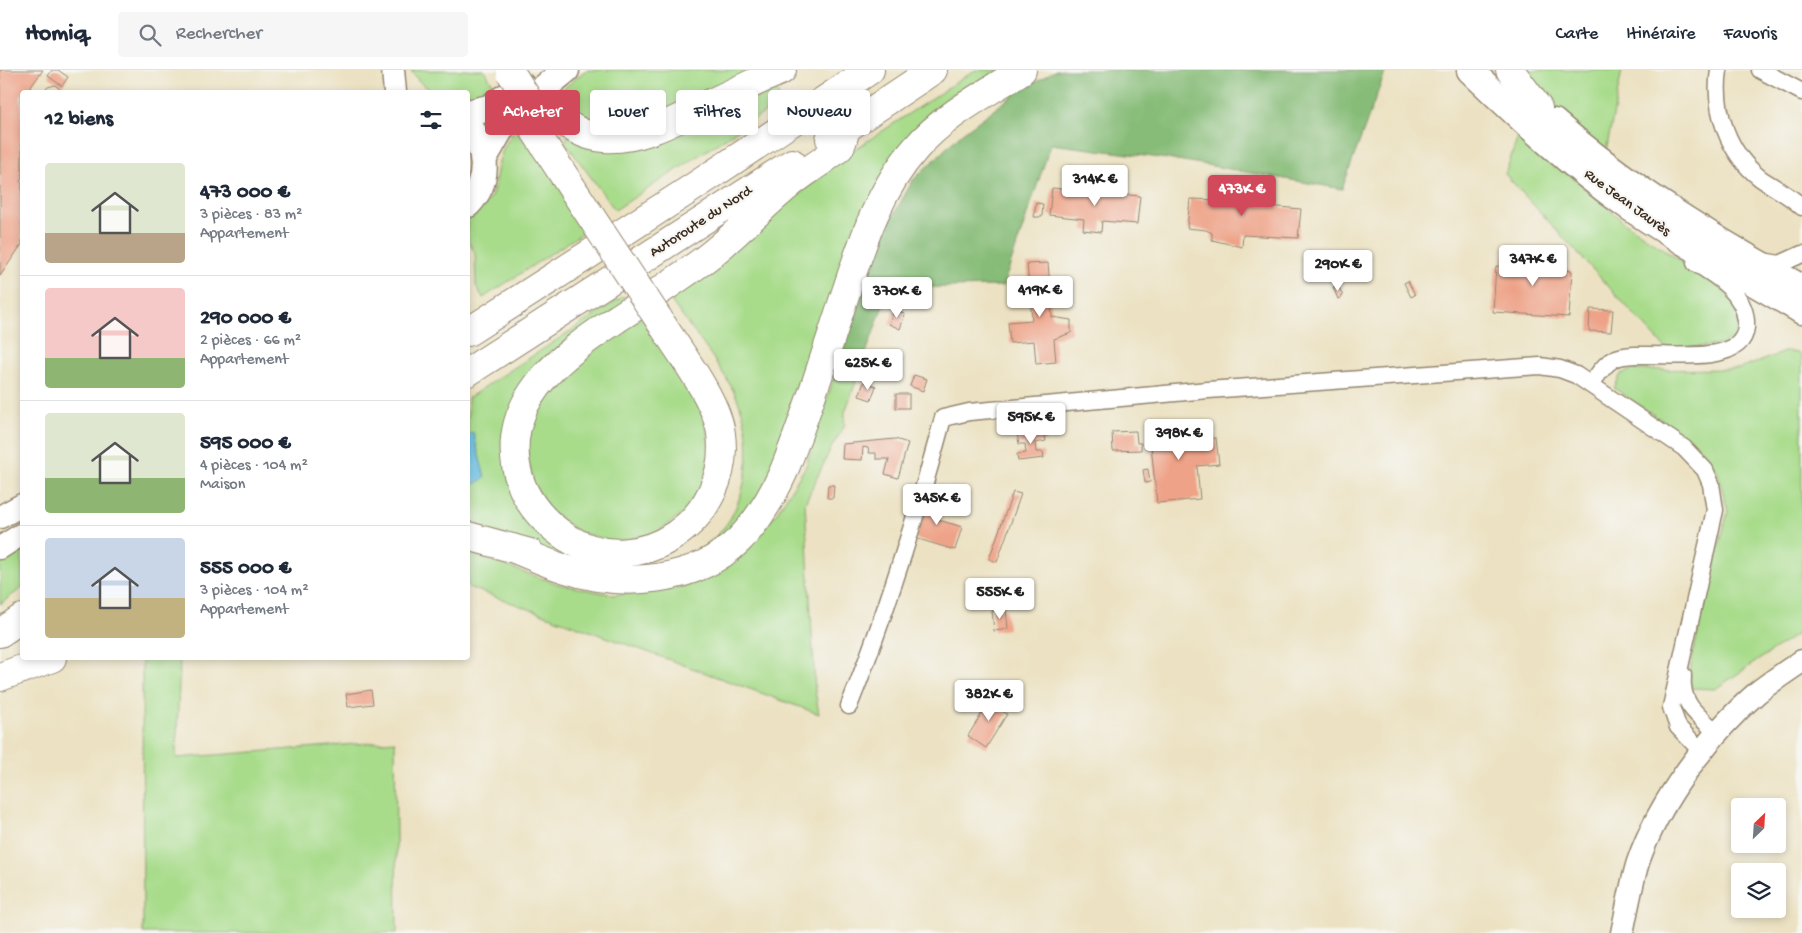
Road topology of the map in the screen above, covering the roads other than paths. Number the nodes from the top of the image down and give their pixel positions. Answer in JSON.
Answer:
{"nodes":[{"id":1,"x":393,"y":70,"type":"edge"},
{"id":2,"x":543,"y":70,"type":"edge"},
{"id":3,"x":566,"y":70,"type":"edge"},
{"id":4,"x":782,"y":70,"type":"edge"},
{"id":5,"x":870,"y":70,"type":"edge"},
{"id":6,"x":933,"y":70,"type":"edge"},
{"id":7,"x":1022,"y":70,"type":"edge"},
{"id":8,"x":1470,"y":70,"type":"edge"},
{"id":9,"x":1500,"y":70,"type":"edge"},
{"id":10,"x":1510,"y":70,"type":"edge"},
{"id":11,"x":1719,"y":70,"type":"edge"},
{"id":12,"x":1760,"y":70,"type":"edge"},
{"id":13,"x":508,"y":73,"type":"edge"},
{"id":14,"x":395,"y":90,"type":"edge"},
{"id":15,"x":521,"y":90,"type":"edge"},
{"id":16,"x":1802,"y":92,"type":"edge"},
{"id":17,"x":1538,"y":108,"type":"junction"},
{"id":18,"x":470,"y":113,"type":"edge"},
{"id":19,"x":870,"y":113,"type":"edge"},
{"id":20,"x":470,"y":128,"type":"edge"},
{"id":21,"x":580,"y":131,"type":"edge"},
{"id":22,"x":551,"y":135,"type":"edge"},
{"id":23,"x":837,"y":135,"type":"edge"},
{"id":24,"x":844,"y":135,"type":"edge"},
{"id":25,"x":484,"y":158,"type":"junction"},
{"id":26,"x":1786,"y":194,"type":"junction"},
{"id":27,"x":1802,"y":200,"type":"edge"},
{"id":28,"x":470,"y":202,"type":"edge"},
{"id":29,"x":1802,"y":207,"type":"edge"},
{"id":30,"x":1659,"y":227,"type":"junction"},
{"id":31,"x":1802,"y":254,"type":"edge"},
{"id":32,"x":1747,"y":257,"type":"junction"},
{"id":33,"x":1802,"y":288,"type":"edge"},
{"id":34,"x":1802,"y":310,"type":"edge"},
{"id":35,"x":662,"y":315,"type":"junction"},
{"id":36,"x":470,"y":331,"type":"edge"},
{"id":37,"x":470,"y":371,"type":"edge"},
{"id":38,"x":1591,"y":384,"type":"junction"},
{"id":39,"x":20,"y":506,"type":"edge"},
{"id":40,"x":0,"y":517,"type":"edge"},
{"id":41,"x":20,"y":535,"type":"edge"},
{"id":42,"x":470,"y":537,"type":"edge"},
{"id":43,"x":0,"y":548,"type":"edge"},
{"id":44,"x":512,"y":548,"type":"junction"},
{"id":45,"x":20,"y":619,"type":"edge"},
{"id":46,"x":0,"y":633,"type":"edge"},
{"id":47,"x":1684,"y":654,"type":"junction"},
{"id":48,"x":23,"y":660,"type":"edge"},
{"id":49,"x":46,"y":660,"type":"edge"},
{"id":50,"x":1802,"y":661,"type":"edge"},
{"id":51,"x":0,"y":676,"type":"edge"},
{"id":52,"x":849,"y":706,"type":"dead end"},
{"id":53,"x":1718,"y":733,"type":"junction"},
{"id":54,"x":1702,"y":752,"type":"junction"},
{"id":55,"x":1622,"y":933,"type":"edge"}],
"edges":[{"from":1,"to":14,"type":"street"},
{"from":2,"to":18,"type":"main road"},
{"from":3,"to":25,"type":"main road"},
{"from":4,"to":21,"type":"highway"},
{"from":5,"to":36,"type":"highway"},
{"from":6,"to":19,"type":"highway","name":"Autoroute du Nord"},
{"from":7,"to":44,"type":"highway"},
{"from":8,"to":30,"type":"main road","name":"Rue Jean Jaurès"},
{"from":9,"to":17,"type":"main road","name":"Rue Jean Jaurès"},
{"from":10,"to":17,"type":"highway"},
{"from":11,"to":26,"type":"street"},
{"from":12,"to":16,"type":"street"},
{"from":13,"to":15,"type":"highway"},
{"from":17,"to":32,"type":"main road","name":"Rue Jean Jaurès"},
{"from":20,"to":25,"type":"main road"},
{"from":22,"to":35,"type":"highway","bridge":true},
{"from":23,"to":37,"type":"highway","name":"Autoroute du Nord"},
{"from":24,"to":35,"type":"highway"},
{"from":25,"to":28,"type":"main road"},
{"from":26,"to":27,"type":"street"},
{"from":26,"to":29,"type":"street"},
{"from":30,"to":34,"type":"main road","name":"Rue Jean Jaurès"},
{"from":30,"to":38,"type":"street"},
{"from":31,"to":32,"type":"street"},
{"from":32,"to":33,"type":"main road","name":"Rue Jean Jaurès"},
{"from":35,"to":44,"type":"highway"},
{"from":38,"to":47,"type":"street"},
{"from":38,"to":52,"type":"street"},
{"from":39,"to":40,"type":"street"},
{"from":41,"to":43,"type":"street"},
{"from":42,"to":44,"type":"highway"},
{"from":45,"to":46,"type":"highway"},
{"from":47,"to":53,"type":"street"},
{"from":47,"to":54,"type":"street"},
{"from":48,"to":51,"type":"highway"},
{"from":49,"to":51,"type":"highway"},
{"from":50,"to":53,"type":"street"},
{"from":53,"to":54,"type":"street"},
{"from":54,"to":55,"type":"street"}]}
